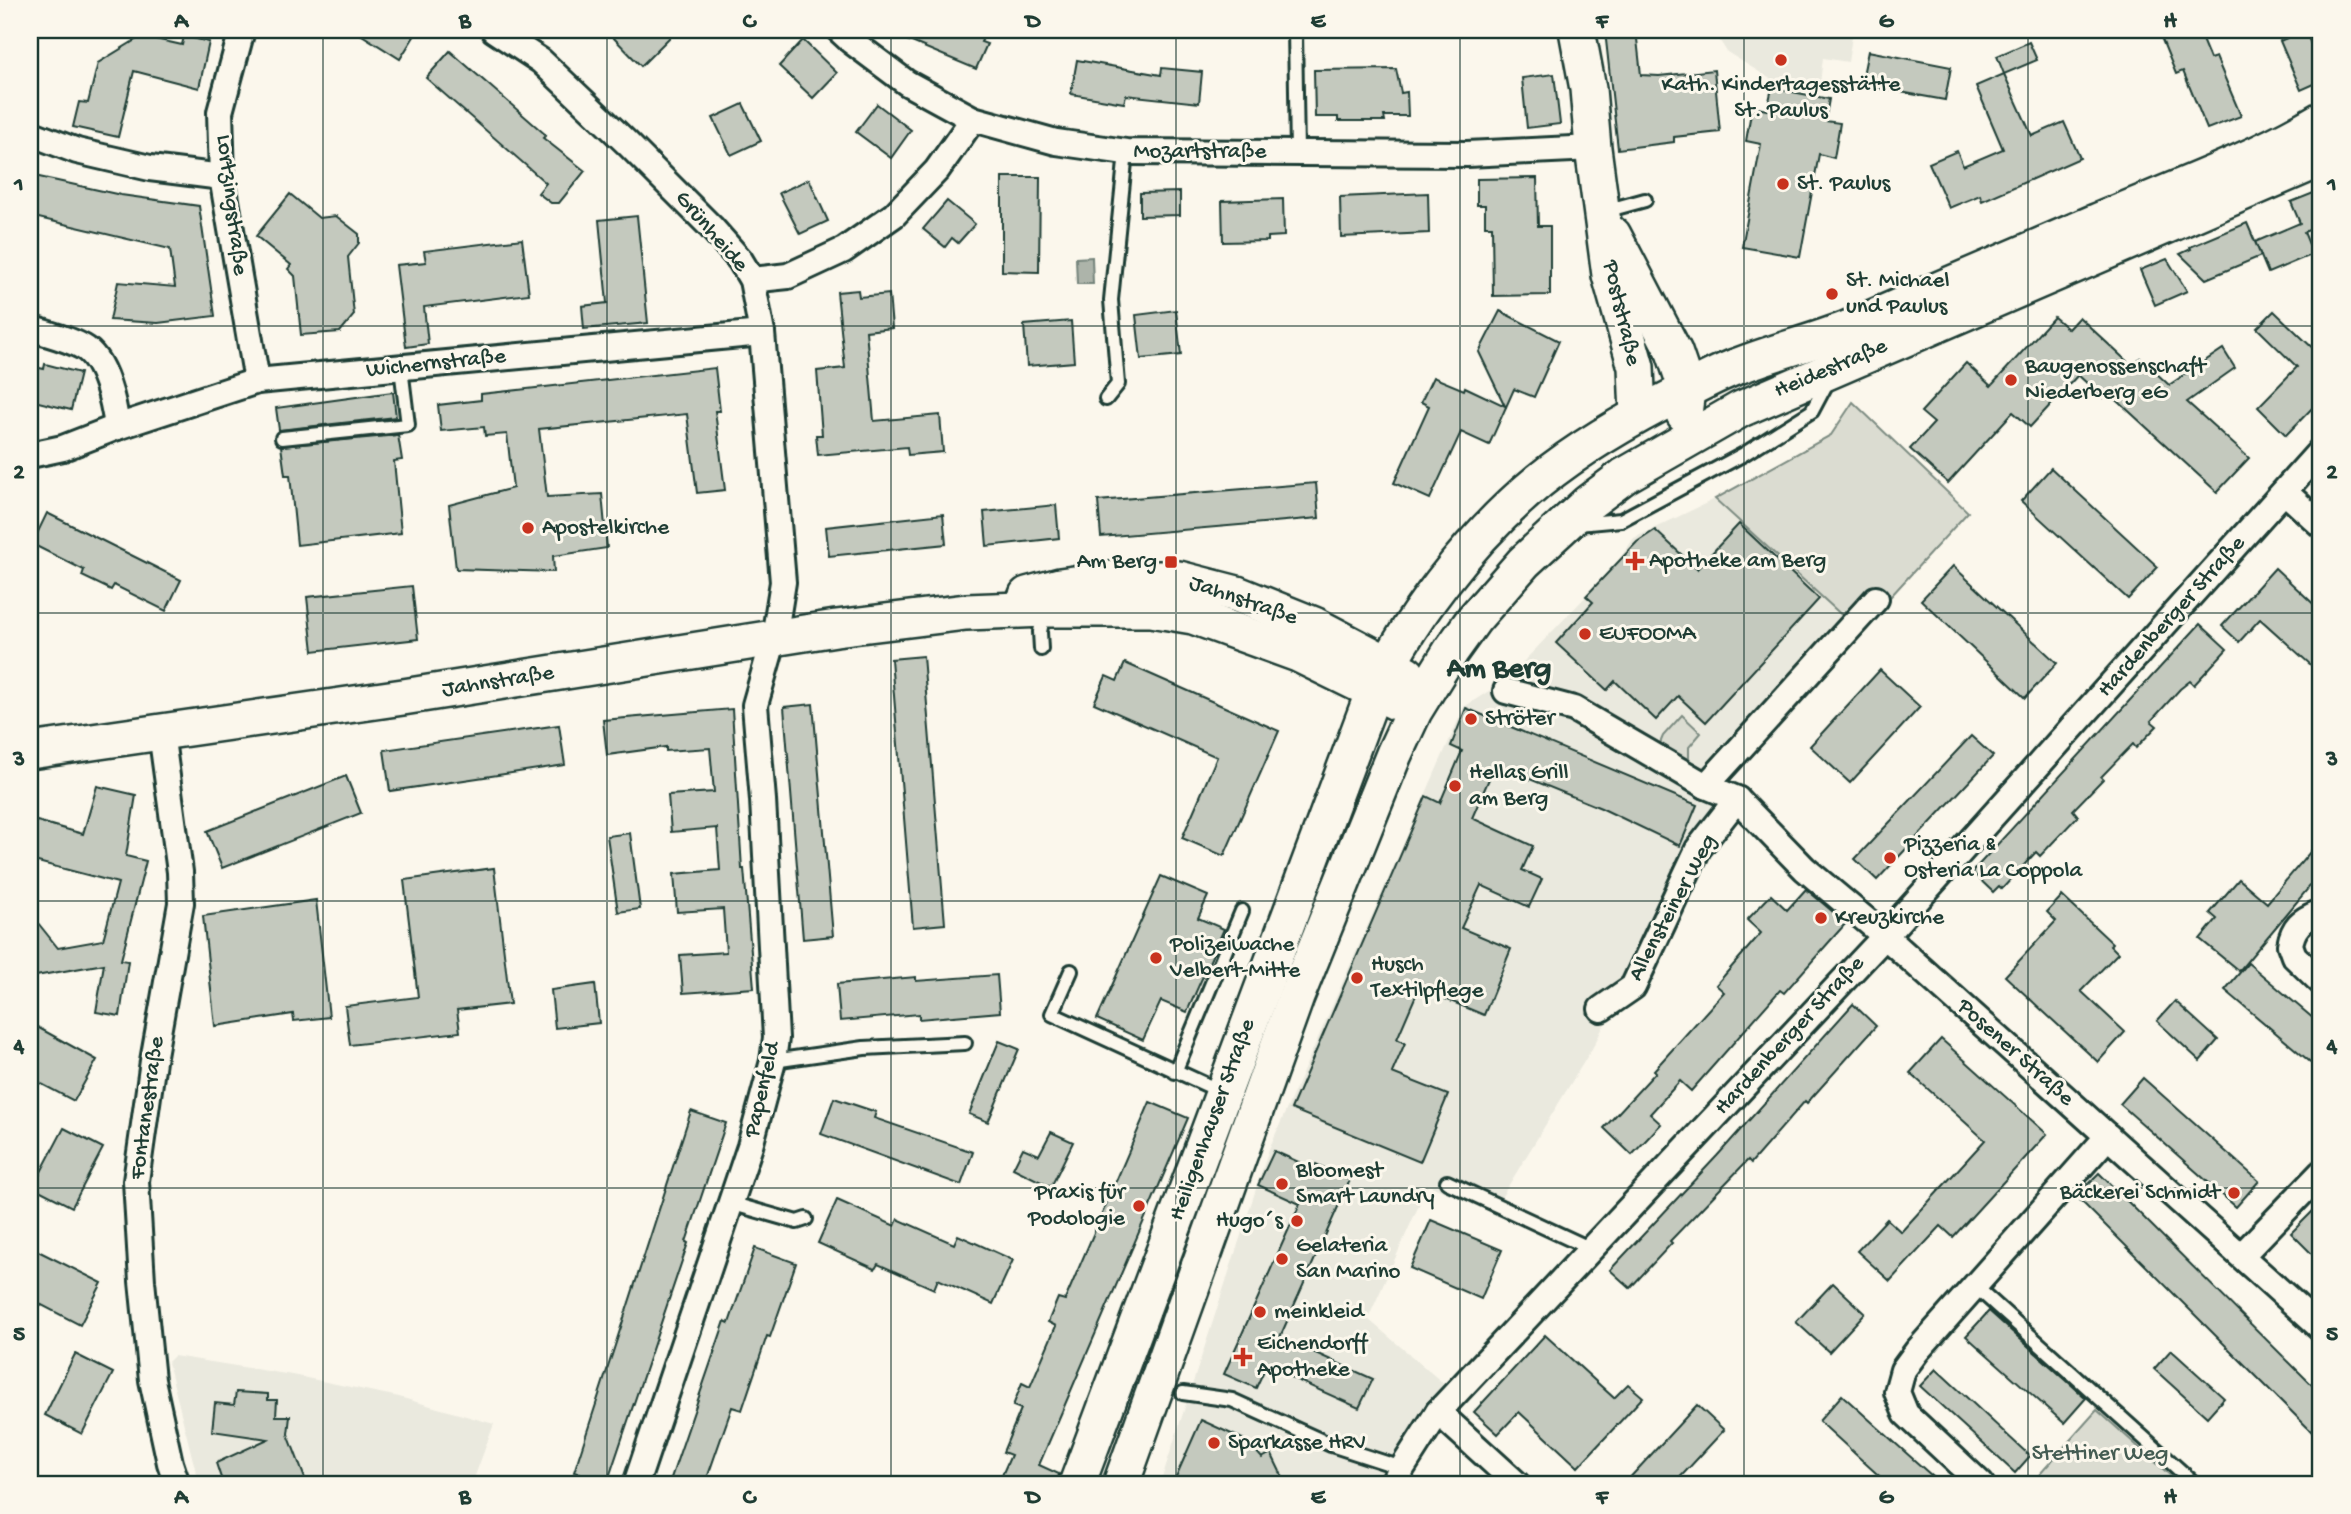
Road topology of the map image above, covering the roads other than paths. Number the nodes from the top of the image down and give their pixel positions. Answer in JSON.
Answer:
{"nodes":[{"id":1,"x":242,"y":30,"type":"edge"},
{"id":2,"x":494,"y":30,"type":"edge"},
{"id":3,"x":839,"y":30,"type":"edge"},
{"id":4,"x":1295,"y":30,"type":"edge"},
{"id":5,"x":1577,"y":30,"type":"edge"},
{"id":6,"x":973,"y":119,"type":"junction"},
{"id":7,"x":2321,"y":120,"type":"edge"},
{"id":8,"x":30,"y":133,"type":"edge"},
{"id":9,"x":1593,"y":148,"type":"junction"},
{"id":10,"x":1126,"y":152,"type":"junction"},
{"id":11,"x":1297,"y":152,"type":"junction"},
{"id":12,"x":2321,"y":159,"type":"edge"},
{"id":13,"x":222,"y":177,"type":"junction"},
{"id":14,"x":1645,"y":200,"type":"dead end"},
{"id":15,"x":1601,"y":212,"type":"junction"},
{"id":16,"x":752,"y":281,"type":"junction"},
{"id":17,"x":30,"y":328,"type":"edge"},
{"id":18,"x":762,"y":333,"type":"junction"},
{"id":19,"x":1836,"y":366,"type":"junction"},
{"id":20,"x":401,"y":368,"type":"junction"},
{"id":21,"x":257,"y":381,"type":"junction"},
{"id":22,"x":1687,"y":390,"type":"junction"},
{"id":23,"x":1106,"y":399,"type":"dead end"},
{"id":24,"x":1638,"y":415,"type":"junction"},
{"id":25,"x":117,"y":427,"type":"junction"},
{"id":26,"x":282,"y":438,"type":"dead end"},
{"id":27,"x":1677,"y":445,"type":"junction"},
{"id":28,"x":2321,"y":450,"type":"edge"},
{"id":29,"x":30,"y":455,"type":"edge"},
{"id":30,"x":1538,"y":482,"type":"joint"},
{"id":31,"x":2285,"y":492,"type":"junction"},
{"id":32,"x":1564,"y":525,"type":"junction"},
{"id":33,"x":2321,"y":525,"type":"edge"},
{"id":34,"x":1524,"y":562,"type":"joint"},
{"id":35,"x":1876,"y":599,"type":"dead end"},
{"id":36,"x":1045,"y":609,"type":"junction"},
{"id":37,"x":966,"y":612,"type":"junction"},
{"id":38,"x":774,"y":638,"type":"junction"},
{"id":39,"x":1041,"y":649,"type":"dead end"},
{"id":40,"x":1381,"y":678,"type":"junction"},
{"id":41,"x":1506,"y":691,"type":"dead end"},
{"id":42,"x":1422,"y":698,"type":"junction"},
{"id":43,"x":161,"y":732,"type":"junction"},
{"id":44,"x":30,"y":751,"type":"edge"},
{"id":45,"x":1706,"y":786,"type":"junction"},
{"id":46,"x":1737,"y":799,"type":"junction"},
{"id":47,"x":1242,"y":911,"type":"dead end"},
{"id":48,"x":2321,"y":914,"type":"edge"},
{"id":49,"x":1885,"y":936,"type":"junction"},
{"id":50,"x":1071,"y":971,"type":"dead end"},
{"id":51,"x":2321,"y":982,"type":"edge"},
{"id":52,"x":1601,"y":1009,"type":"dead end"},
{"id":53,"x":965,"y":1042,"type":"dead end"},
{"id":54,"x":773,"y":1061,"type":"junction"},
{"id":55,"x":1175,"y":1072,"type":"junction"},
{"id":56,"x":1240,"y":1100,"type":"junction"},
{"id":57,"x":2108,"y":1136,"type":"junction"},
{"id":58,"x":2321,"y":1173,"type":"edge"},
{"id":59,"x":1447,"y":1182,"type":"dead end"},
{"id":60,"x":730,"y":1203,"type":"junction"},
{"id":61,"x":806,"y":1219,"type":"dead end"},
{"id":62,"x":1591,"y":1249,"type":"junction"},
{"id":63,"x":2242,"y":1255,"type":"junction"},
{"id":64,"x":1975,"y":1286,"type":"junction"},
{"id":65,"x":2321,"y":1328,"type":"edge"},
{"id":66,"x":1183,"y":1392,"type":"dead end"},
{"id":67,"x":1438,"y":1412,"type":"junction"},
{"id":68,"x":1397,"y":1476,"type":"edge"},
{"id":69,"x":177,"y":1484,"type":"edge"},
{"id":70,"x":636,"y":1484,"type":"edge"},
{"id":71,"x":1077,"y":1484,"type":"edge"},
{"id":72,"x":1121,"y":1484,"type":"edge"},
{"id":73,"x":1517,"y":1484,"type":"edge"},
{"id":74,"x":1981,"y":1484,"type":"edge"},
{"id":75,"x":2194,"y":1484,"type":"edge"}],
"edges":[{"from":1,"to":13,"type":"street","name":"Lortzingstraße"},
{"from":2,"to":16,"type":"street","name":"Grünheide"},
{"from":3,"to":6,"type":"street","name":"Mozartstraße"},
{"from":4,"to":11,"type":"lane"},
{"from":5,"to":9,"type":"main road","name":"Poststraße"},
{"from":6,"to":10,"type":"street","name":"Mozartstraße"},
{"from":6,"to":16,"type":"street"},
{"from":7,"to":22,"type":"main road","name":"Heidestraße"},
{"from":8,"to":13,"type":"street"},
{"from":9,"to":11,"type":"street","name":"Mozartstraße"},
{"from":9,"to":15,"type":"main road","name":"Poststraße"},
{"from":10,"to":11,"type":"street","name":"Mozartstraße"},
{"from":10,"to":23,"type":"lane"},
{"from":12,"to":19,"type":"main road","name":"Heidestraße"},
{"from":13,"to":21,"type":"street","name":"Lortzingstraße"},
{"from":14,"to":15,"type":"lane"},
{"from":15,"to":22,"type":"main road","name":"Poststraße"},
{"from":15,"to":24,"type":"main road","name":"Poststraße"},
{"from":16,"to":18,"type":"street","name":"Grünheide"},
{"from":17,"to":25,"type":"street"},
{"from":18,"to":20,"type":"street","name":"Wichernstraße"},
{"from":18,"to":38,"type":"street","name":"Grünheide"},
{"from":19,"to":27,"type":"main road","name":"Heidestraße"},
{"from":19,"to":32,"type":"lane"},
{"from":20,"to":21,"type":"street","name":"Wichernstraße"},
{"from":20,"to":26,"type":"lane"},
{"from":21,"to":25,"type":"street","name":"Wichernstraße"},
{"from":22,"to":24,"type":"main road","name":"Heidestraße"},
{"from":22,"to":27,"type":"main road"},
{"from":24,"to":30,"type":"main road","name":"Heidestraße"},
{"from":25,"to":29,"type":"street","name":"Wichernstraße"},
{"from":27,"to":32,"type":"main road","name":"Heidestraße"},
{"from":28,"to":31,"type":"street","name":"Hardenberger Straße"},
{"from":30,"to":40,"type":"main road","name":"Heiligenhauser Straße"},
{"from":31,"to":33,"type":"street"},
{"from":31,"to":49,"type":"street","name":"Hardenberger Straße"},
{"from":32,"to":34,"type":"main road","name":"Heidestraße"},
{"from":34,"to":42,"type":"main road","name":"Heiligenhauser Straße"},
{"from":35,"to":45,"type":"street"},
{"from":36,"to":37,"type":"main road","name":"Jahnstraße"},
{"from":36,"to":39,"type":"lane"},
{"from":36,"to":40,"type":"main road","name":"Jahnstraße"},
{"from":37,"to":38,"type":"main road","name":"Jahnstraße"},
{"from":37,"to":40,"type":"main road","name":"Jahnstraße"},
{"from":38,"to":43,"type":"main road","name":"Jahnstraße"},
{"from":38,"to":54,"type":"street","name":"Papenfeld"},
{"from":40,"to":42,"type":"main road"},
{"from":40,"to":56,"type":"main road","name":"Heiligenhauser Straße"},
{"from":41,"to":45,"type":"street","name":"Posener Straße"},
{"from":42,"to":56,"type":"main road","name":"Heiligenhauser Straße"},
{"from":43,"to":44,"type":"main road","name":"Jahnstraße"},
{"from":43,"to":69,"type":"street","name":"Fontanestraße"},
{"from":45,"to":46,"type":"street","name":"Posener Straße"},
{"from":46,"to":49,"type":"street","name":"Posener Straße"},
{"from":46,"to":52,"type":"street","name":"Allensteiner Weg"},
{"from":47,"to":55,"type":"lane"},
{"from":48,"to":51,"type":"street"},
{"from":49,"to":57,"type":"street","name":"Posener Straße"},
{"from":49,"to":62,"type":"street","name":"Hardenberger Straße"},
{"from":50,"to":55,"type":"lane"},
{"from":53,"to":54,"type":"lane"},
{"from":54,"to":60,"type":"street","name":"Papenfeld"},
{"from":55,"to":56,"type":"lane"},
{"from":56,"to":71,"type":"main road","name":"Heiligenhauser Straße"},
{"from":56,"to":72,"type":"main road","name":"Heiligenhauser Straße"},
{"from":57,"to":63,"type":"street","name":"Posener Straße"},
{"from":57,"to":64,"type":"street"},
{"from":58,"to":63,"type":"street"},
{"from":59,"to":62,"type":"lane"},
{"from":60,"to":61,"type":"lane"},
{"from":60,"to":70,"type":"street","name":"Papenfeld"},
{"from":62,"to":67,"type":"street","name":"Hardenberger Straße"},
{"from":63,"to":65,"type":"street","name":"Posener Straße"},
{"from":64,"to":74,"type":"street"},
{"from":64,"to":75,"type":"lane"},
{"from":66,"to":68,"type":"lane","name":"Hardenberger Straße"},
{"from":67,"to":68,"type":"street","name":"Hardenberger Straße"},
{"from":67,"to":73,"type":"street"}]}
